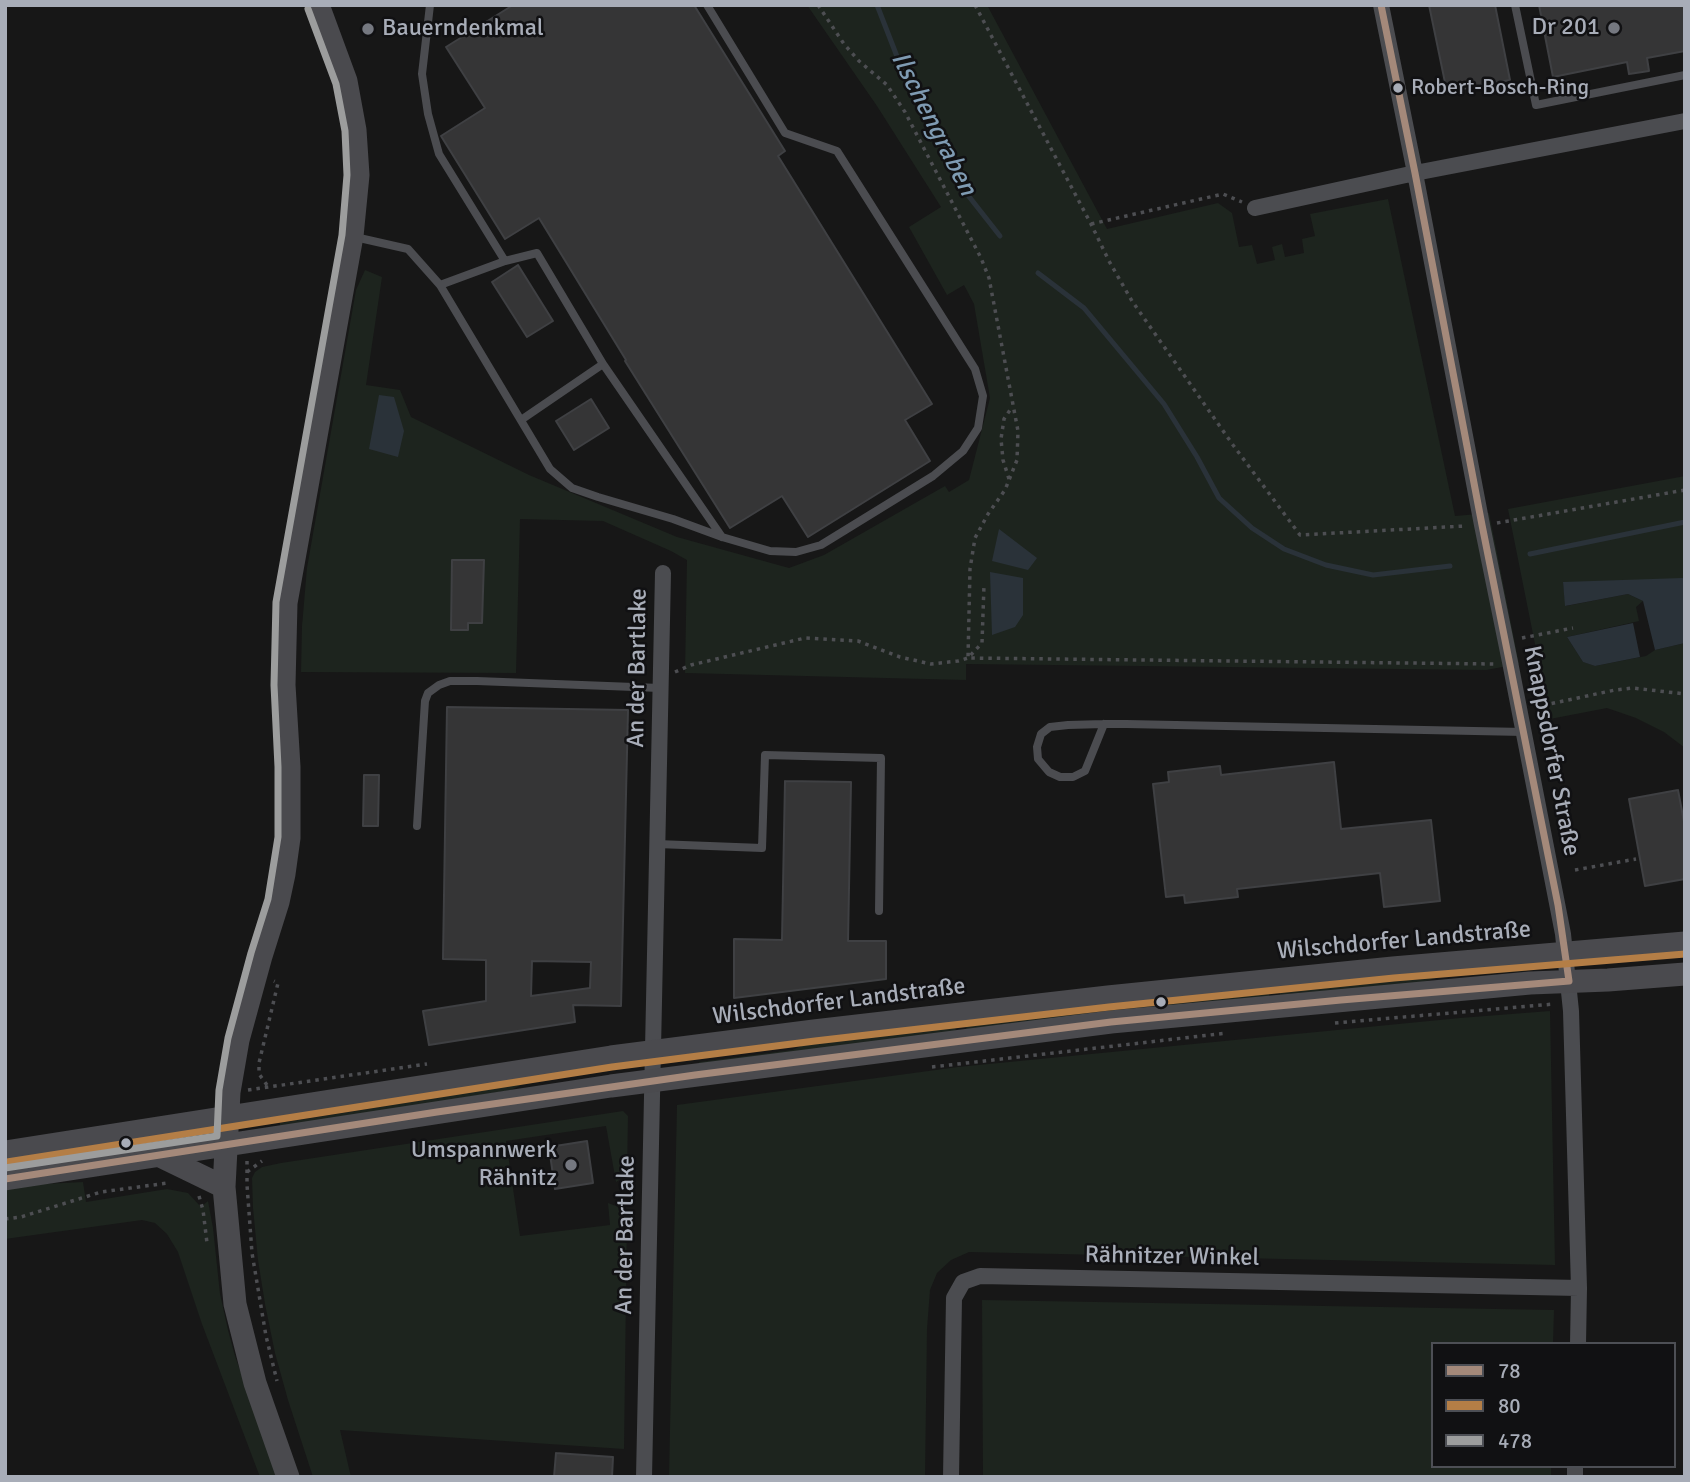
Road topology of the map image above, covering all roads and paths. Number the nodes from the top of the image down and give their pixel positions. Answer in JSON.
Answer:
{"nodes":[{"id":1,"x":318,"y":5,"type":"edge"},
{"id":2,"x":430,"y":5,"type":"edge"},
{"id":3,"x":707,"y":5,"type":"edge"},
{"id":4,"x":818,"y":5,"type":"edge"},
{"id":5,"x":975,"y":5,"type":"edge"},
{"id":6,"x":1381,"y":5,"type":"edge"},
{"id":7,"x":1515,"y":5,"type":"edge"},
{"id":8,"x":1685,"y":75,"type":"edge"},
{"id":9,"x":1685,"y":121,"type":"edge"},
{"id":10,"x":1415,"y":173,"type":"junction"},
{"id":11,"x":1255,"y":208,"type":"joint"},
{"id":12,"x":1091,"y":223,"type":"junction"},
{"id":13,"x":352,"y":236,"type":"junction"},
{"id":14,"x":505,"y":261,"type":"junction"},
{"id":15,"x":440,"y":285,"type":"junction"},
{"id":16,"x":603,"y":364,"type":"junction"},
{"id":17,"x":1013,"y":405,"type":"junction"},
{"id":18,"x":521,"y":420,"type":"junction"},
{"id":19,"x":1009,"y":479,"type":"junction"},
{"id":20,"x":1685,"y":491,"type":"edge"},
{"id":21,"x":1482,"y":526,"type":"junction"},
{"id":22,"x":722,"y":537,"type":"junction"},
{"id":23,"x":663,"y":573,"type":"dead end"},
{"id":24,"x":984,"y":585,"type":"dead end"},
{"id":25,"x":1573,"y":628,"type":"dead end"},
{"id":26,"x":1539,"y":634,"type":"dead end"},
{"id":27,"x":968,"y":659,"type":"junction"},
{"id":28,"x":1510,"y":662,"type":"junction"},
{"id":29,"x":660,"y":683,"type":"junction"},
{"id":30,"x":1685,"y":694,"type":"edge"},
{"id":31,"x":1520,"y":710,"type":"junction"},
{"id":32,"x":1104,"y":724,"type":"junction"},
{"id":33,"x":1524,"y":732,"type":"junction"},
{"id":34,"x":417,"y":826,"type":"dead end"},
{"id":35,"x":657,"y":844,"type":"junction"},
{"id":36,"x":1613,"y":854,"type":"dead end"},
{"id":37,"x":1636,"y":859,"type":"dead end"},
{"id":38,"x":1614,"y":863,"type":"junction"},
{"id":39,"x":1575,"y":870,"type":"dead end"},
{"id":40,"x":879,"y":911,"type":"dead end"},
{"id":41,"x":1685,"y":943,"type":"edge"},
{"id":42,"x":1566,"y":953,"type":"junction"},
{"id":43,"x":1685,"y":974,"type":"edge"},
{"id":44,"x":278,"y":983,"type":"dead end"},
{"id":45,"x":1570,"y":992,"type":"junction"},
{"id":46,"x":1330,"y":1023,"type":"dead end"},
{"id":47,"x":1235,"y":1032,"type":"dead end"},
{"id":48,"x":653,"y":1051,"type":"junction"},
{"id":49,"x":924,"y":1068,"type":"dead end"},
{"id":50,"x":652,"y":1081,"type":"junction"},
{"id":51,"x":279,"y":1085,"type":"dead end"},
{"id":52,"x":267,"y":1086,"type":"junction"},
{"id":53,"x":229,"y":1092,"type":"junction"},
{"id":54,"x":227,"y":1118,"type":"junction"},
{"id":55,"x":227,"y":1145,"type":"junction"},
{"id":56,"x":5,"y":1152,"type":"edge"},
{"id":57,"x":158,"y":1155,"type":"junction"},
{"id":58,"x":273,"y":1159,"type":"dead end"},
{"id":59,"x":5,"y":1179,"type":"edge"},
{"id":60,"x":176,"y":1183,"type":"dead end"},
{"id":61,"x":224,"y":1187,"type":"junction"},
{"id":62,"x":5,"y":1219,"type":"edge"},
{"id":63,"x":1578,"y":1288,"type":"junction"},
{"id":64,"x":1577,"y":1342,"type":"edge"},
{"id":65,"x":278,"y":1384,"type":"dead end"},
{"id":66,"x":288,"y":1477,"type":"edge"},
{"id":67,"x":644,"y":1477,"type":"edge"},
{"id":68,"x":951,"y":1477,"type":"edge"}],
"edges":[{"from":1,"to":13,"type":"main road"},
{"from":2,"to":14,"type":"lane"},
{"from":3,"to":22,"type":"lane"},
{"from":4,"to":17,"type":"path"},
{"from":5,"to":12,"type":"path"},
{"from":6,"to":10,"type":"street"},
{"from":7,"to":8,"type":"lane"},
{"from":9,"to":10,"type":"street"},
{"from":10,"to":11,"type":"street"},
{"from":10,"to":21,"type":"street","name":"Knappsdorfer Straße"},
{"from":11,"to":12,"type":"path"},
{"from":12,"to":21,"type":"path"},
{"from":13,"to":15,"type":"lane"},
{"from":13,"to":53,"type":"main road"},
{"from":14,"to":15,"type":"lane"},
{"from":14,"to":16,"type":"lane"},
{"from":15,"to":18,"type":"lane"},
{"from":16,"to":18,"type":"lane"},
{"from":16,"to":22,"type":"lane"},
{"from":17,"to":19,"type":"path"},
{"from":17,"to":19,"type":"path"},
{"from":18,"to":22,"type":"lane"},
{"from":19,"to":27,"type":"path"},
{"from":20,"to":21,"type":"path"},
{"from":21,"to":28,"type":"street","name":"Knappsdorfer Straße"},
{"from":23,"to":29,"type":"street","name":"An der Bartlake"},
{"from":24,"to":27,"type":"path"},
{"from":25,"to":26,"type":"path"},
{"from":27,"to":28,"type":"path"},
{"from":27,"to":29,"type":"path"},
{"from":28,"to":31,"type":"street","name":"Knappsdorfer Straße"},
{"from":29,"to":34,"type":"lane"},
{"from":29,"to":35,"type":"street","name":"An der Bartlake"},
{"from":30,"to":31,"type":"path"},
{"from":31,"to":33,"type":"street","name":"Knappsdorfer Straße"},
{"from":32,"to":32,"type":"lane"},
{"from":32,"to":33,"type":"lane"},
{"from":33,"to":42,"type":"street","name":"Knappsdorfer Straße"},
{"from":35,"to":40,"type":"lane"},
{"from":35,"to":48,"type":"street","name":"An der Bartlake"},
{"from":36,"to":38,"type":"path"},
{"from":37,"to":38,"type":"path"},
{"from":38,"to":39,"type":"path"},
{"from":41,"to":42,"type":"main road","name":"Wilschdorfer Landstraße"},
{"from":42,"to":45,"type":"street","name":"Knappsdorfer Straße"},
{"from":42,"to":48,"type":"main road","name":"Wilschdorfer Landstraße"},
{"from":43,"to":45,"type":"main road"},
{"from":44,"to":52,"type":"path"},
{"from":45,"to":46,"type":"path"},
{"from":45,"to":50,"type":"main road"},
{"from":45,"to":63,"type":"street","name":"Knappsdorfer Straße"},
{"from":47,"to":49,"type":"path"},
{"from":48,"to":50,"type":"street","name":"An der Bartlake"},
{"from":48,"to":54,"type":"main road","name":"Wilschdorfer Landstraße"},
{"from":50,"to":55,"type":"main road"},
{"from":50,"to":67,"type":"street","name":"An der Bartlake"},
{"from":51,"to":52,"type":"path"},
{"from":52,"to":53,"type":"path"},
{"from":53,"to":54,"type":"main road"},
{"from":54,"to":55,"type":"main road"},
{"from":54,"to":56,"type":"main road","name":"Wilschdorfer Landstraße"},
{"from":55,"to":57,"type":"main road"},
{"from":55,"to":61,"type":"main road"},
{"from":57,"to":59,"type":"main road"},
{"from":57,"to":61,"type":"main road"},
{"from":58,"to":65,"type":"path"},
{"from":60,"to":62,"type":"path"},
{"from":61,"to":66,"type":"main road"},
{"from":63,"to":64,"type":"street","name":"Knappsdorfer Straße"},
{"from":63,"to":68,"type":"street","name":"Rähnitzer Winkel"}]}
